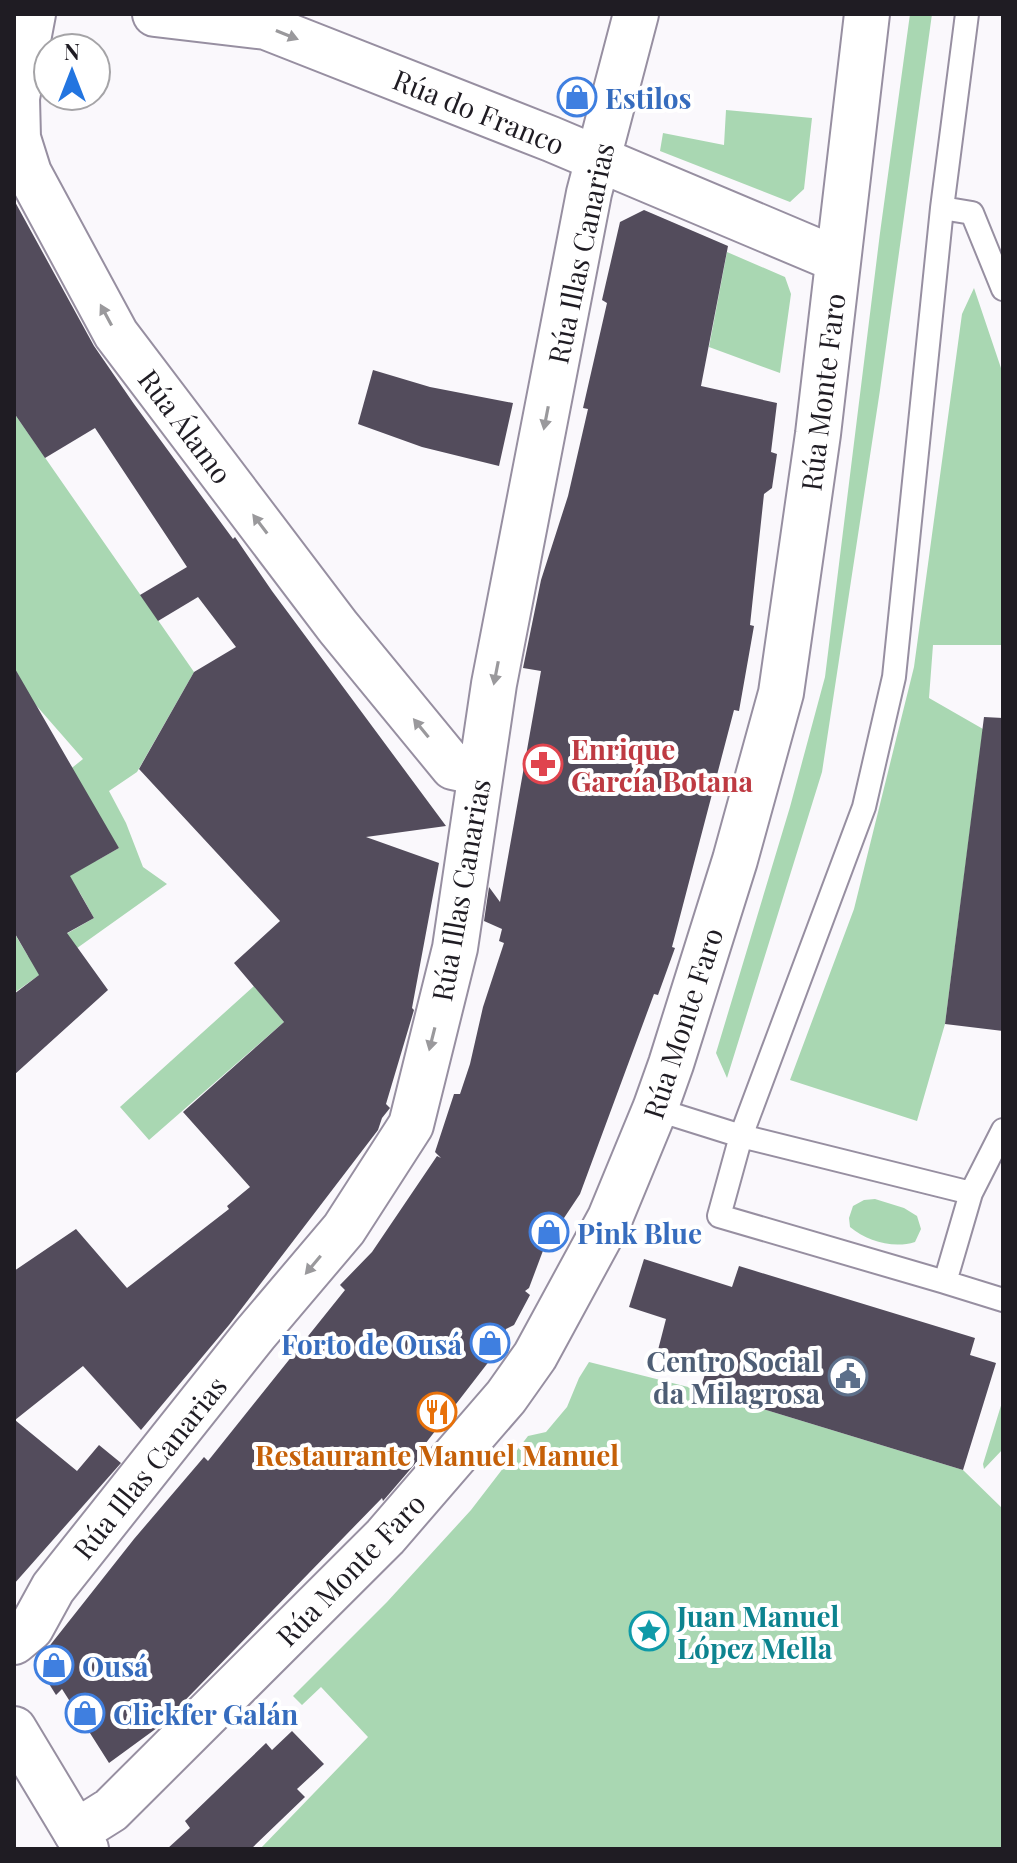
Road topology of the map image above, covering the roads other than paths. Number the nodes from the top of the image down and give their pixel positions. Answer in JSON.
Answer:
{"nodes":[{"id":1,"x":33,"y":14,"type":"edge"},
{"id":2,"x":155,"y":14,"type":"edge"},
{"id":3,"x":636,"y":14,"type":"edge"},
{"id":4,"x":867,"y":14,"type":"edge"},
{"id":5,"x":967,"y":14,"type":"edge"},
{"id":6,"x":597,"y":159,"type":"junction"},
{"id":7,"x":942,"y":208,"type":"junction"},
{"id":8,"x":838,"y":260,"type":"junction"},
{"id":9,"x":1003,"y":289,"type":"edge"},
{"id":10,"x":480,"y":773,"type":"junction"},
{"id":11,"x":655,"y":1109,"type":"junction"},
{"id":12,"x":1003,"y":1130,"type":"edge"},
{"id":13,"x":741,"y":1136,"type":"junction"},
{"id":14,"x":971,"y":1193,"type":"junction"},
{"id":15,"x":945,"y":1282,"type":"junction"},
{"id":16,"x":1003,"y":1300,"type":"edge"},
{"id":17,"x":14,"y":1642,"type":"edge"},
{"id":18,"x":14,"y":1729,"type":"edge"},
{"id":19,"x":81,"y":1840,"type":"edge"}],
"edges":[{"from":10,"to":1,"type":"street","name":"Rúa Álamo","one_way":true},
{"from":2,"to":6,"type":"street","name":"Rúa do Franco","one_way":true},
{"from":3,"to":6,"type":"street","name":"Rúa Illas Canarias"},
{"from":4,"to":8,"type":"street","name":"Rúa Monte Faro"},
{"from":5,"to":7,"type":"lane"},
{"from":6,"to":8,"type":"street","name":"Rúa do Franco"},
{"from":6,"to":10,"type":"street","name":"Rúa Illas Canarias","one_way":true},
{"from":7,"to":9,"type":"lane"},
{"from":7,"to":13,"type":"lane"},
{"from":8,"to":11,"type":"street","name":"Rúa Monte Faro"},
{"from":10,"to":17,"type":"street","name":"Rúa Illas Canarias","one_way":true},
{"from":11,"to":13,"type":"lane"},
{"from":11,"to":19,"type":"street","name":"Rúa Monte Faro"},
{"from":12,"to":14,"type":"lane"},
{"from":13,"to":14,"type":"lane"},
{"from":13,"to":15,"type":"lane"},
{"from":14,"to":15,"type":"lane"},
{"from":15,"to":16,"type":"lane"},
{"from":18,"to":19,"type":"street"}]}
